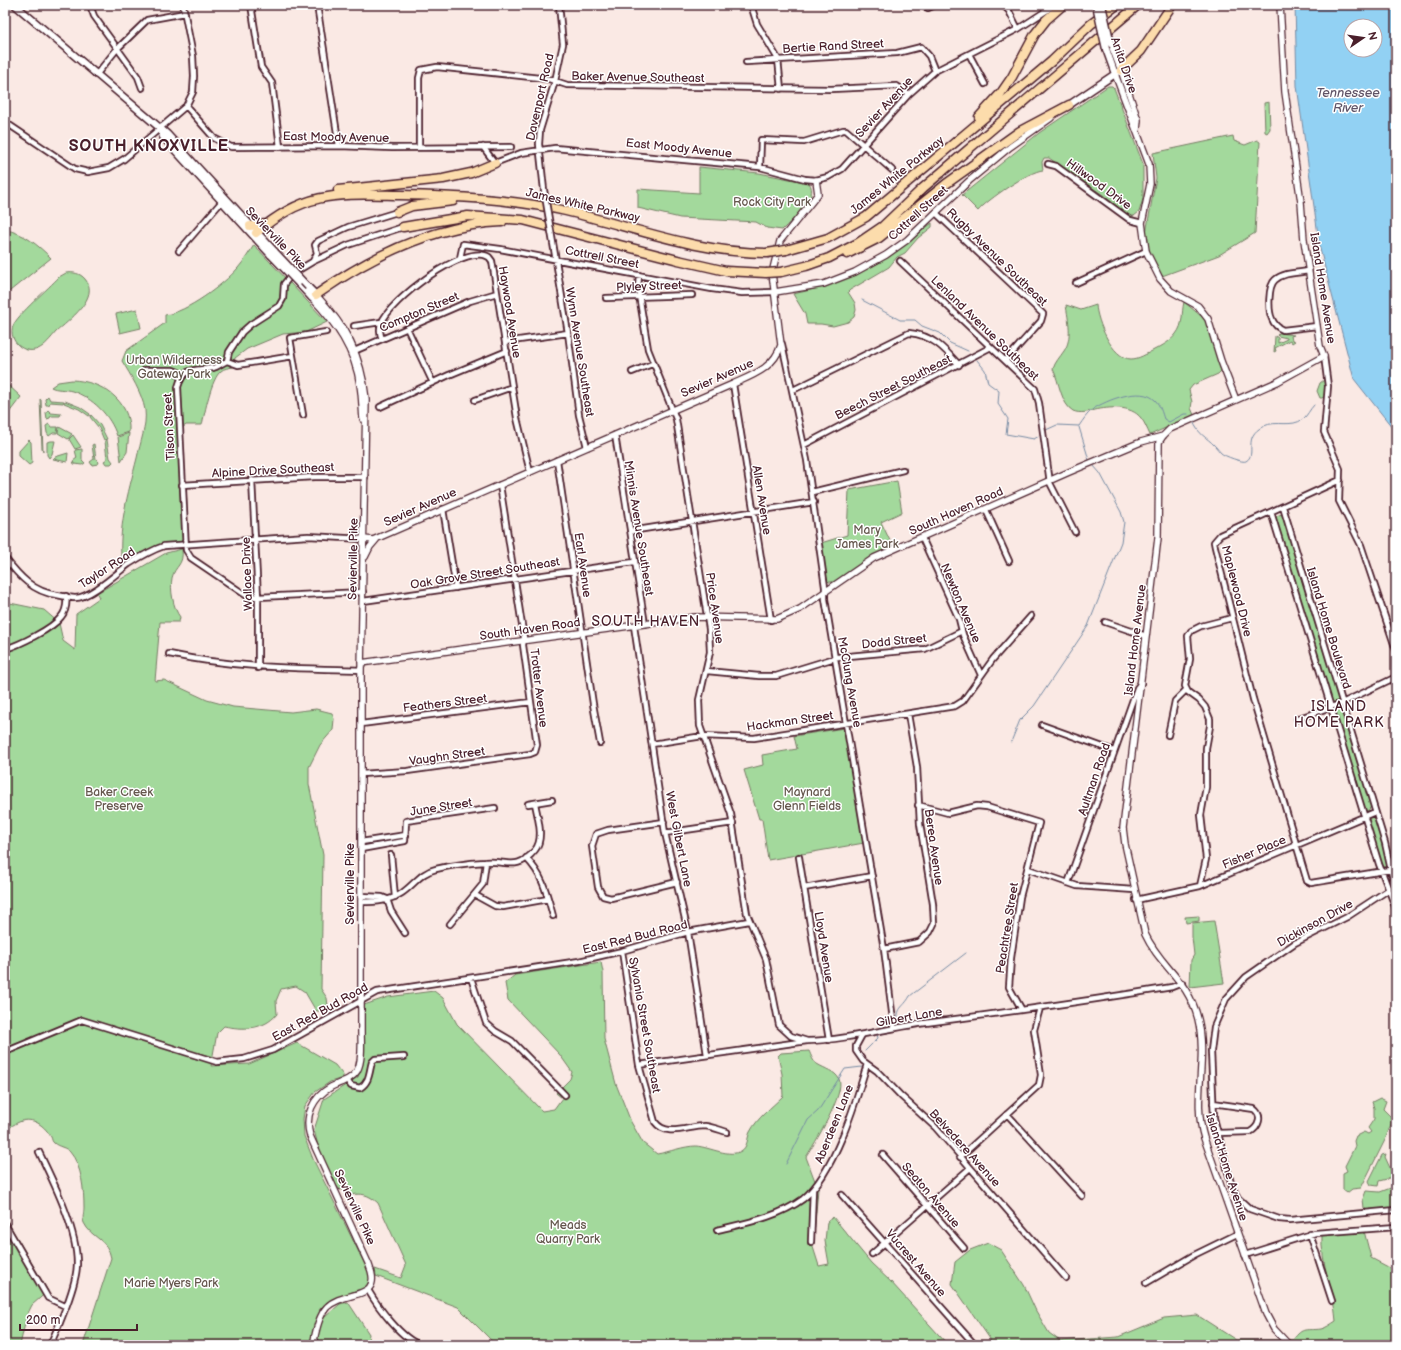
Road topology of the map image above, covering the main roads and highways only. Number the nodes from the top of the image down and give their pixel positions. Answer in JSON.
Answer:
{"nodes":[{"id":1,"x":15,"y":5,"type":"edge"},
{"id":2,"x":1063,"y":5,"type":"edge"},
{"id":3,"x":1096,"y":5,"type":"edge"},
{"id":4,"x":1102,"y":5,"type":"edge"},
{"id":5,"x":1117,"y":5,"type":"edge"},
{"id":6,"x":1138,"y":5,"type":"edge"},
{"id":7,"x":1172,"y":5,"type":"edge"},
{"id":8,"x":1118,"y":72,"type":"junction"},
{"id":9,"x":1069,"y":105,"type":"joint"},
{"id":10,"x":961,"y":138,"type":"junction"},
{"id":11,"x":495,"y":163,"type":"road end"},
{"id":12,"x":315,"y":198,"type":"junction"},
{"id":13,"x":223,"y":201,"type":"junction"},
{"id":14,"x":507,"y":201,"type":"junction"},
{"id":15,"x":396,"y":212,"type":"road end"},
{"id":16,"x":272,"y":221,"type":"junction"},
{"id":17,"x":545,"y":225,"type":"junction"},
{"id":18,"x":250,"y":226,"type":"junction"},
{"id":19,"x":403,"y":227,"type":"road end"},
{"id":20,"x":255,"y":235,"type":"junction"},
{"id":21,"x":273,"y":254,"type":"junction"},
{"id":22,"x":806,"y":266,"type":"junction"},
{"id":23,"x":314,"y":296,"type":"junction"}],
"edges":[{"from":1,"to":13,"type":"main road","name":"Sevierville Pike"},
{"from":2,"to":10,"type":"highway"},
{"from":3,"to":8,"type":"main road","name":"Anita Drive","bridge":true},
{"from":4,"to":8,"type":"main road","name":"Anita Drive","bridge":true},
{"from":5,"to":10,"type":"highway","name":"James White Parkway"},
{"from":6,"to":22,"type":"highway"},
{"from":7,"to":8,"type":"highway"},
{"from":8,"to":9,"type":"main road","name":"Cottrell Street"},
{"from":9,"to":22,"type":"highway"},
{"from":10,"to":14,"type":"highway","name":"James White Parkway","bridge":true},
{"from":11,"to":12,"type":"highway"},
{"from":12,"to":14,"type":"highway"},
{"from":12,"to":16,"type":"highway"},
{"from":13,"to":18,"type":"main road","name":"Sevierville Pike"},
{"from":13,"to":20,"type":"main road","name":"Sevierville Pike"},
{"from":14,"to":15,"type":"highway"},
{"from":16,"to":18,"type":"highway"},
{"from":16,"to":20,"type":"highway"},
{"from":17,"to":19,"type":"highway"},
{"from":17,"to":22,"type":"highway","bridge":true},
{"from":17,"to":23,"type":"highway"},
{"from":18,"to":20,"type":"main road","name":"Sevierville Pike"},
{"from":20,"to":21,"type":"main road","name":"Sevierville Pike"},
{"from":21,"to":23,"type":"main road","name":"Sevierville Pike","bridge":true},
{"from":21,"to":23,"type":"main road","name":"Sevierville Pike","bridge":true}]}
